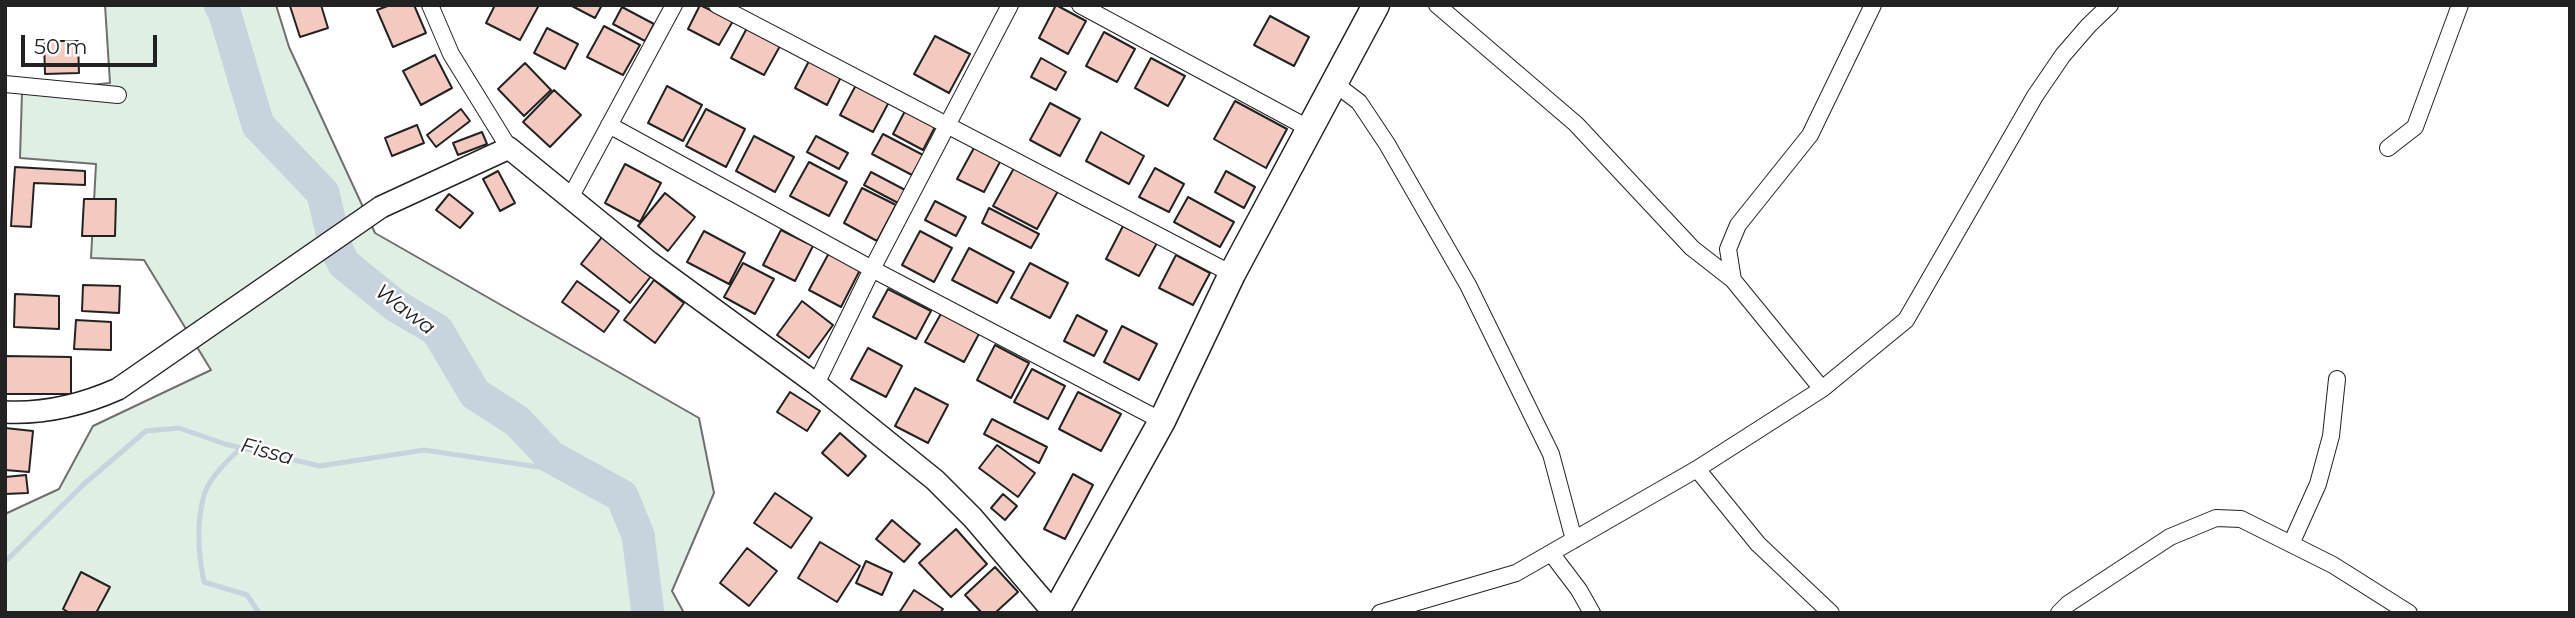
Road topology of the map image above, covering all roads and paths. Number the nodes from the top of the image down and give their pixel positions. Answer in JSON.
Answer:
{"nodes":[{"id":1,"x":430,"y":5,"type":"edge"},
{"id":2,"x":674,"y":5,"type":"edge"},
{"id":3,"x":717,"y":5,"type":"edge"},
{"id":4,"x":1010,"y":5,"type":"edge"},
{"id":5,"x":1080,"y":5,"type":"edge"},
{"id":6,"x":1376,"y":5,"type":"edge"},
{"id":7,"x":1437,"y":5,"type":"edge"},
{"id":8,"x":1873,"y":5,"type":"edge"},
{"id":9,"x":2110,"y":5,"type":"edge"},
{"id":10,"x":2460,"y":5,"type":"edge"},
{"id":11,"x":5,"y":83,"type":"edge"},
{"id":12,"x":1334,"y":83,"type":"junction"},
{"id":13,"x":118,"y":95,"type":"dead end"},
{"id":14,"x":609,"y":125,"type":"junction"},
{"id":15,"x":947,"y":125,"type":"junction"},
{"id":16,"x":1310,"y":129,"type":"junction"},
{"id":17,"x":509,"y":148,"type":"junction"},
{"id":18,"x":2388,"y":148,"type":"dead end"},
{"id":19,"x":570,"y":198,"type":"junction"},
{"id":20,"x":872,"y":269,"type":"junction"},
{"id":21,"x":1232,"y":274,"type":"junction"},
{"id":22,"x":1733,"y":280,"type":"junction"},
{"id":23,"x":2337,"y":379,"type":"dead end"},
{"id":24,"x":816,"y":384,"type":"junction"},
{"id":25,"x":1822,"y":389,"type":"junction"},
{"id":26,"x":5,"y":412,"type":"edge"},
{"id":27,"x":1162,"y":421,"type":"junction"},
{"id":28,"x":1697,"y":469,"type":"junction"},
{"id":29,"x":1574,"y":540,"type":"junction"},
{"id":30,"x":2291,"y":544,"type":"junction"},
{"id":31,"x":1551,"y":553,"type":"junction"},
{"id":32,"x":1391,"y":611,"type":"edge"},
{"id":33,"x":1055,"y":613,"type":"edge"},
{"id":34,"x":1592,"y":613,"type":"edge"},
{"id":35,"x":1831,"y":613,"type":"edge"},
{"id":36,"x":2059,"y":613,"type":"edge"},
{"id":37,"x":2409,"y":613,"type":"edge"}],
"edges":[{"from":1,"to":17,"type":"street"},
{"from":2,"to":14,"type":"street"},
{"from":3,"to":15,"type":"street"},
{"from":4,"to":15,"type":"street"},
{"from":5,"to":16,"type":"street"},
{"from":6,"to":12,"type":"main road"},
{"from":7,"to":22,"type":"street"},
{"from":8,"to":22,"type":"street"},
{"from":9,"to":25,"type":"street"},
{"from":10,"to":18,"type":"street"},
{"from":11,"to":13,"type":"street"},
{"from":12,"to":16,"type":"main road"},
{"from":12,"to":29,"type":"street"},
{"from":14,"to":19,"type":"street"},
{"from":14,"to":20,"type":"street"},
{"from":15,"to":20,"type":"street"},
{"from":15,"to":21,"type":"street"},
{"from":16,"to":21,"type":"main road"},
{"from":17,"to":19,"type":"street"},
{"from":17,"to":26,"type":"street"},
{"from":19,"to":24,"type":"street"},
{"from":20,"to":24,"type":"street"},
{"from":20,"to":27,"type":"street"},
{"from":21,"to":27,"type":"main road"},
{"from":22,"to":25,"type":"street"},
{"from":23,"to":30,"type":"street"},
{"from":24,"to":33,"type":"street"},
{"from":25,"to":28,"type":"street"},
{"from":27,"to":33,"type":"main road"},
{"from":28,"to":29,"type":"street"},
{"from":28,"to":35,"type":"street"},
{"from":29,"to":31,"type":"street"},
{"from":30,"to":36,"type":"street"},
{"from":30,"to":37,"type":"street"},
{"from":31,"to":32,"type":"street"},
{"from":31,"to":34,"type":"street"}]}
